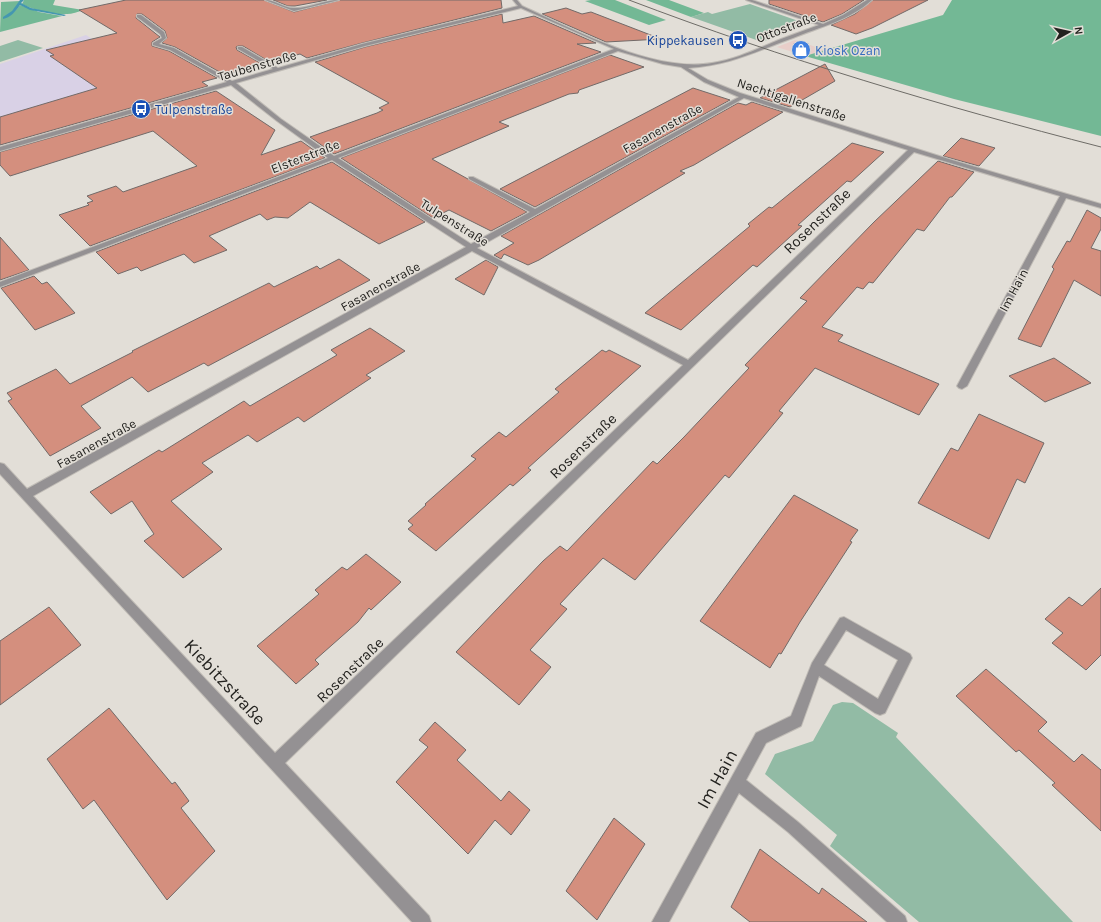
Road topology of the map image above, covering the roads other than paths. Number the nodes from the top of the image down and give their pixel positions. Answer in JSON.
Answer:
{"nodes":[{"id":1,"x":0,"y":0,"type":"edge"},
{"id":2,"x":5,"y":0,"type":"edge"},
{"id":3,"x":267,"y":0,"type":"edge"},
{"id":4,"x":337,"y":0,"type":"edge"},
{"id":5,"x":515,"y":0,"type":"edge"},
{"id":6,"x":748,"y":0,"type":"edge"},
{"id":7,"x":870,"y":0,"type":"edge"},
{"id":8,"x":521,"y":7,"type":"junction"},
{"id":9,"x":139,"y":16,"type":"dead end"},
{"id":10,"x":822,"y":25,"type":"junction"},
{"id":11,"x":240,"y":48,"type":"dead end"},
{"id":12,"x":619,"y":49,"type":"junction"},
{"id":13,"x":683,"y":66,"type":"junction"},
{"id":14,"x":278,"y":70,"type":"junction"},
{"id":15,"x":232,"y":83,"type":"junction"},
{"id":16,"x":744,"y":96,"type":"junction"},
{"id":17,"x":0,"y":150,"type":"edge"},
{"id":18,"x":912,"y":150,"type":"junction"},
{"id":19,"x":333,"y":158,"type":"junction"},
{"id":20,"x":471,"y":178,"type":"dead end"},
{"id":21,"x":1064,"y":194,"type":"junction"},
{"id":22,"x":1099,"y":203,"type":"edge"},
{"id":23,"x":536,"y":212,"type":"junction"},
{"id":24,"x":472,"y":248,"type":"junction"},
{"id":25,"x":0,"y":285,"type":"edge"},
{"id":26,"x":689,"y":364,"type":"junction"},
{"id":27,"x":962,"y":386,"type":"dead end"},
{"id":28,"x":0,"y":467,"type":"edge"},
{"id":29,"x":26,"y":495,"type":"junction"},
{"id":30,"x":816,"y":667,"type":"junction"},
{"id":31,"x":275,"y":763,"type":"junction"},
{"id":32,"x":737,"y":782,"type":"junction"},
{"id":33,"x":423,"y":922,"type":"edge"},
{"id":34,"x":660,"y":922,"type":"edge"},
{"id":35,"x":899,"y":922,"type":"edge"}],
"edges":[{"from":1,"to":2,"type":"street"},
{"from":3,"to":4,"type":"street"},
{"from":5,"to":8,"type":"street"},
{"from":6,"to":10,"type":"street"},
{"from":7,"to":10,"type":"street","name":"Ottostraße"},
{"from":8,"to":12,"type":"street","name":"Nachtigallenstraße"},
{"from":8,"to":14,"type":"street","name":"Taubenstraße"},
{"from":9,"to":15,"type":"street","name":"Tulpenstraße"},
{"from":10,"to":13,"type":"street","name":"Ottostraße"},
{"from":11,"to":14,"type":"street"},
{"from":12,"to":13,"type":"street","name":"Nachtigallenstraße"},
{"from":12,"to":19,"type":"street","name":"Elsterstraße"},
{"from":13,"to":16,"type":"street","name":"Nachtigallenstraße"},
{"from":14,"to":15,"type":"street","name":"Taubenstraße"},
{"from":15,"to":17,"type":"street","name":"Taubenstraße"},
{"from":15,"to":19,"type":"street","name":"Tulpenstraße"},
{"from":16,"to":18,"type":"street","name":"Nachtigallenstraße"},
{"from":16,"to":23,"type":"street","name":"Fasanenstraße"},
{"from":18,"to":21,"type":"street","name":"Nachtigallenstraße"},
{"from":18,"to":26,"type":"street","name":"Rosenstraße"},
{"from":19,"to":24,"type":"street","name":"Tulpenstraße"},
{"from":19,"to":25,"type":"street","name":"Elsterstraße"},
{"from":20,"to":23,"type":"street"},
{"from":21,"to":22,"type":"street","name":"Nachtigallenstraße"},
{"from":21,"to":27,"type":"street","name":"Im Hain"},
{"from":23,"to":24,"type":"street","name":"Fasanenstraße"},
{"from":24,"to":26,"type":"street","name":"Tulpenstraße"},
{"from":24,"to":29,"type":"street","name":"Fasanenstraße"},
{"from":26,"to":31,"type":"street","name":"Rosenstraße"},
{"from":28,"to":29,"type":"street","name":"Kiebitzstraße"},
{"from":29,"to":31,"type":"street","name":"Kiebitzstraße"},
{"from":30,"to":30,"type":"street","name":"Im Hain"},
{"from":30,"to":32,"type":"street","name":"Im Hain"},
{"from":31,"to":33,"type":"street","name":"Kiebitzstraße"},
{"from":32,"to":34,"type":"street","name":"Im Hain"},
{"from":32,"to":35,"type":"street"}]}
